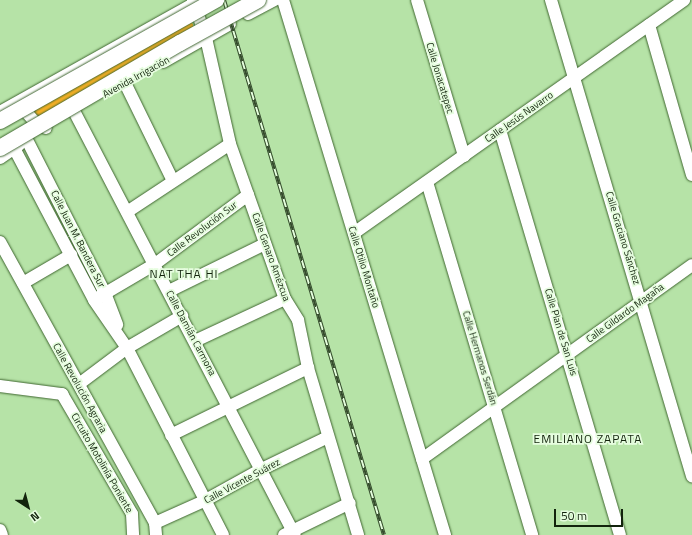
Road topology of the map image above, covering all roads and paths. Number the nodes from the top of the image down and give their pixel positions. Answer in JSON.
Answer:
{"nodes":[{"id":1,"x":216,"y":0,"type":"edge"},
{"id":2,"x":240,"y":0,"type":"edge"},
{"id":3,"x":274,"y":0,"type":"edge"},
{"id":4,"x":283,"y":0,"type":"edge"},
{"id":5,"x":417,"y":0,"type":"edge"},
{"id":6,"x":551,"y":0,"type":"edge"},
{"id":7,"x":684,"y":0,"type":"edge"},
{"id":8,"x":196,"y":1,"type":"edge"},
{"id":9,"x":257,"y":5,"type":"edge"},
{"id":10,"x":649,"y":25,"type":"junction"},
{"id":11,"x":206,"y":38,"type":"junction"},
{"id":12,"x":574,"y":77,"type":"junction"},
{"id":13,"x":125,"y":83,"type":"junction"},
{"id":14,"x":29,"y":95,"type":"junction"},
{"id":15,"x":0,"y":112,"type":"edge"},
{"id":16,"x":74,"y":112,"type":"junction"},
{"id":17,"x":0,"y":121,"type":"edge"},
{"id":18,"x":47,"y":128,"type":"junction"},
{"id":19,"x":500,"y":130,"type":"junction"},
{"id":20,"x":27,"y":140,"type":"junction"},
{"id":21,"x":230,"y":144,"type":"junction"},
{"id":22,"x":7,"y":148,"type":"edge"},
{"id":23,"x":464,"y":156,"type":"junction"},
{"id":24,"x":0,"y":158,"type":"edge"},
{"id":25,"x":692,"y":175,"type":"edge"},
{"id":26,"x":173,"y":182,"type":"junction"},
{"id":27,"x":427,"y":182,"type":"junction"},
{"id":28,"x":248,"y":195,"type":"junction"},
{"id":29,"x":127,"y":212,"type":"junction"},
{"id":30,"x":354,"y":233,"type":"junction"},
{"id":31,"x":0,"y":242,"type":"edge"},
{"id":32,"x":265,"y":244,"type":"junction"},
{"id":33,"x":71,"y":255,"type":"junction"},
{"id":34,"x":155,"y":264,"type":"junction"},
{"id":35,"x":692,"y":265,"type":"edge"},
{"id":36,"x":23,"y":283,"type":"junction"},
{"id":37,"x":169,"y":290,"type":"junction"},
{"id":38,"x":105,"y":293,"type":"junction"},
{"id":39,"x":285,"y":299,"type":"junction"},
{"id":40,"x":94,"y":300,"type":"junction"},
{"id":41,"x":641,"y":302,"type":"junction"},
{"id":42,"x":182,"y":316,"type":"junction"},
{"id":43,"x":195,"y":341,"type":"junction"},
{"id":44,"x":125,"y":345,"type":"junction"},
{"id":45,"x":568,"y":354,"type":"junction"},
{"id":46,"x":308,"y":368,"type":"junction"},
{"id":47,"x":79,"y":384,"type":"junction"},
{"id":48,"x":0,"y":386,"type":"edge"},
{"id":49,"x":495,"y":406,"type":"junction"},
{"id":50,"x":230,"y":407,"type":"junction"},
{"id":51,"x":172,"y":435,"type":"junction"},
{"id":52,"x":328,"y":437,"type":"junction"},
{"id":53,"x":422,"y":459,"type":"junction"},
{"id":54,"x":262,"y":469,"type":"junction"},
{"id":55,"x":692,"y":477,"type":"edge"},
{"id":56,"x":204,"y":501,"type":"junction"},
{"id":57,"x":350,"y":503,"type":"junction"},
{"id":58,"x":156,"y":529,"type":"edge"},
{"id":59,"x":0,"y":530,"type":"edge"},
{"id":60,"x":291,"y":534,"type":"edge"},
{"id":61,"x":2,"y":535,"type":"edge"},
{"id":62,"x":134,"y":535,"type":"edge"},
{"id":63,"x":223,"y":535,"type":"edge"},
{"id":64,"x":358,"y":535,"type":"edge"},
{"id":65,"x":445,"y":535,"type":"edge"},
{"id":66,"x":532,"y":535,"type":"edge"},
{"id":67,"x":620,"y":535,"type":"edge"}],
"edges":[{"from":1,"to":17,"type":"main road","bridge":true},
{"from":2,"to":9,"type":"street"},
{"from":3,"to":9,"type":"street","name":"Avenida Irrigación"},
{"from":4,"to":30,"type":"street","name":"Calle Otilio Montaño"},
{"from":5,"to":23,"type":"street","name":"Calle Jonacatepec"},
{"from":6,"to":12,"type":"street","name":"Calle Graciano Sánchez"},
{"from":7,"to":10,"type":"street","name":"Calle Jesús Navarro"},
{"from":8,"to":11,"type":"street","name":"Calle Genaro Amézcua"},
{"from":8,"to":14,"type":"street"},
{"from":9,"to":11,"type":"street","name":"Avenida Irrigación"},
{"from":9,"to":22,"type":"main road","name":"Avenida Irrigación","bridge":true},
{"from":10,"to":12,"type":"street","name":"Calle Jesús Navarro"},
{"from":10,"to":25,"type":"street"},
{"from":11,"to":13,"type":"street","name":"Avenida Irrigación"},
{"from":11,"to":21,"type":"street","name":"Calle Genaro Amézcua"},
{"from":12,"to":19,"type":"street","name":"Calle Jesús Navarro"},
{"from":12,"to":41,"type":"street","name":"Calle Graciano Sánchez"},
{"from":13,"to":16,"type":"street","name":"Avenida Irrigación"},
{"from":13,"to":26,"type":"street"},
{"from":14,"to":15,"type":"street"},
{"from":14,"to":18,"type":"street"},
{"from":16,"to":18,"type":"street","name":"Avenida Irrigación"},
{"from":16,"to":29,"type":"street","name":"Calle Damián Carmona"},
{"from":18,"to":20,"type":"street","name":"Avenida Irrigación"},
{"from":19,"to":23,"type":"street","name":"Calle Jesús Navarro"},
{"from":19,"to":45,"type":"street","name":"Calle Plan de San Luis"},
{"from":20,"to":22,"type":"street","name":"Avenida Irrigación"},
{"from":20,"to":38,"type":"street","name":"Calle Juan M. Bandera Sur"},
{"from":21,"to":26,"type":"street"},
{"from":21,"to":28,"type":"street","name":"Calle Genaro Amézcua"},
{"from":22,"to":24,"type":"street","name":"Avenida Irrigación"},
{"from":22,"to":33,"type":"street","name":"Calle Juan M. Bandera Sur"},
{"from":23,"to":27,"type":"street","name":"Calle Jesús Navarro"},
{"from":26,"to":29,"type":"street"},
{"from":27,"to":30,"type":"street","name":"Calle Jesús Navarro"},
{"from":27,"to":49,"type":"street","name":"Calle Hermanos Serdán"},
{"from":28,"to":32,"type":"street","name":"Calle Genaro Amézcua"},
{"from":28,"to":34,"type":"street","name":"Calle Revolución Sur"},
{"from":29,"to":34,"type":"street","name":"Calle Damián Carmona"},
{"from":30,"to":53,"type":"street","name":"Calle Otilio Montaño"},
{"from":31,"to":36,"type":"street","name":"Calle Revolución Agraria"},
{"from":32,"to":37,"type":"street"},
{"from":32,"to":39,"type":"street","name":"Calle Genaro Amézcua"},
{"from":33,"to":36,"type":"street"},
{"from":33,"to":40,"type":"street","name":"Calle Juan M. Bandera Sur"},
{"from":34,"to":37,"type":"street","name":"Calle Damián Carmona"},
{"from":34,"to":38,"type":"street","name":"Calle Revolución Sur"},
{"from":35,"to":41,"type":"street","name":"Calle Gildardo Magaña"},
{"from":36,"to":47,"type":"street","name":"Calle Revolución Agraria"},
{"from":37,"to":42,"type":"street","name":"Calle Damián Carmona"},
{"from":38,"to":40,"type":"street","name":"Calle Revolución Sur"},
{"from":38,"to":44,"type":"street","name":"Calle Juan M. Bandera Sur"},
{"from":39,"to":43,"type":"street"},
{"from":39,"to":46,"type":"street","name":"Calle Genaro Amézcua"},
{"from":40,"to":44,"type":"street","name":"Calle Juan M. Bandera Sur"},
{"from":41,"to":45,"type":"street","name":"Calle Gildardo Magaña"},
{"from":41,"to":55,"type":"street","name":"Calle Graciano Sánchez"},
{"from":42,"to":43,"type":"street","name":"Calle Damián Carmona"},
{"from":42,"to":44,"type":"street"},
{"from":43,"to":50,"type":"street","name":"Calle Damián Carmona"},
{"from":44,"to":47,"type":"street"},
{"from":44,"to":51,"type":"street","name":"Calle Juan M. Bandera Sur"},
{"from":45,"to":49,"type":"street","name":"Calle Gildardo Magaña"},
{"from":45,"to":67,"type":"street","name":"Calle Plan de San Luis"},
{"from":46,"to":50,"type":"street"},
{"from":46,"to":52,"type":"street","name":"Calle Genaro Amézcua"},
{"from":47,"to":58,"type":"street","name":"Calle Revolución Agraria"},
{"from":48,"to":62,"type":"street","name":"Circuito Motolinía Poniente"},
{"from":49,"to":53,"type":"street","name":"Calle Gildardo Magaña"},
{"from":49,"to":66,"type":"street","name":"Calle Hermanos Serdán"},
{"from":50,"to":51,"type":"street"},
{"from":50,"to":54,"type":"street","name":"Calle Damián Carmona"},
{"from":51,"to":56,"type":"street","name":"Calle Juan M. Bandera Sur"},
{"from":52,"to":54,"type":"street","name":"Calle Vicente Suárez"},
{"from":52,"to":57,"type":"street","name":"Calle Genaro Amézcua"},
{"from":53,"to":65,"type":"street","name":"Calle Otilio Montaño"},
{"from":54,"to":56,"type":"street","name":"Calle Vicente Suárez"},
{"from":54,"to":60,"type":"street","name":"Calle Damián Carmona"},
{"from":56,"to":58,"type":"street","name":"Calle Vicente Suárez"},
{"from":56,"to":63,"type":"street","name":"Calle Juan M. Bandera Sur"},
{"from":57,"to":60,"type":"street"},
{"from":57,"to":64,"type":"street","name":"Calle Genaro Amézcua"},
{"from":59,"to":61,"type":"street"}]}
